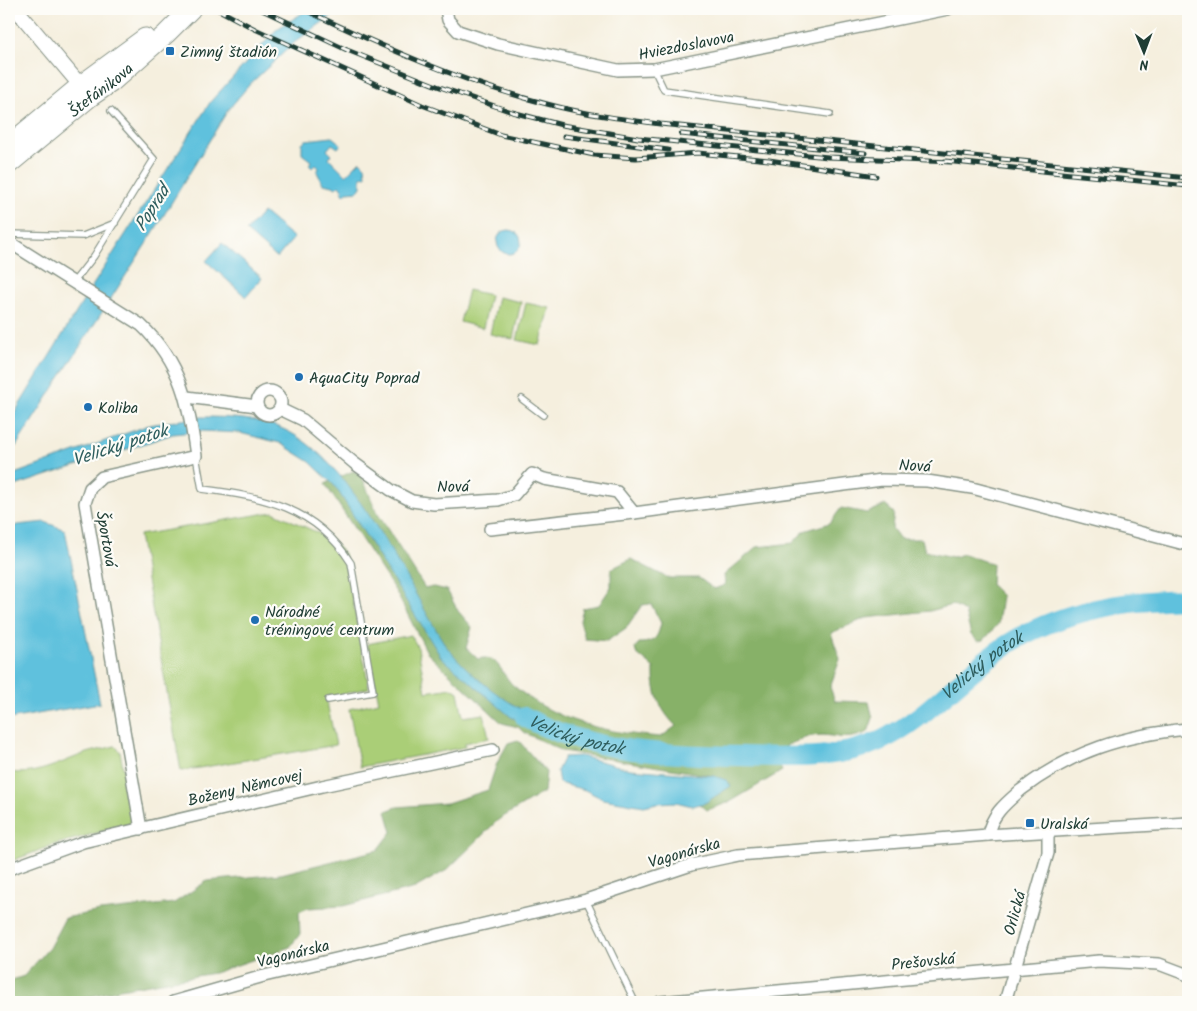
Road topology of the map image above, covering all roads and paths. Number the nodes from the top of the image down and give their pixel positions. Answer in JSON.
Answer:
{"nodes":[{"id":1,"x":16,"y":9,"type":"edge"},
{"id":2,"x":446,"y":9,"type":"edge"},
{"id":3,"x":948,"y":9,"type":"edge"},
{"id":4,"x":190,"y":10,"type":"edge"},
{"id":5,"x":68,"y":68,"type":"junction"},
{"id":6,"x":654,"y":69,"type":"junction"},
{"id":7,"x":96,"y":74,"type":"junction"},
{"id":8,"x":85,"y":91,"type":"junction"},
{"id":9,"x":62,"y":101,"type":"junction"},
{"id":10,"x":111,"y":111,"type":"dead end"},
{"id":11,"x":830,"y":114,"type":"dead end"},
{"id":12,"x":9,"y":145,"type":"edge"},
{"id":13,"x":9,"y":164,"type":"edge"},
{"id":14,"x":115,"y":223,"type":"junction"},
{"id":15,"x":9,"y":234,"type":"edge"},
{"id":16,"x":9,"y":242,"type":"edge"},
{"id":17,"x":76,"y":284,"type":"junction"},
{"id":18,"x":186,"y":397,"type":"junction"},
{"id":19,"x":522,"y":399,"type":"dead end"},
{"id":20,"x":257,"y":406,"type":"junction"},
{"id":21,"x":280,"y":409,"type":"junction"},
{"id":22,"x":543,"y":415,"type":"dead end"},
{"id":23,"x":196,"y":456,"type":"junction"},
{"id":24,"x":634,"y":513,"type":"junction"},
{"id":25,"x":490,"y":529,"type":"dead end"},
{"id":26,"x":1188,"y":545,"type":"edge"},
{"id":27,"x":328,"y":700,"type":"dead end"},
{"id":28,"x":1188,"y":729,"type":"edge"},
{"id":29,"x":493,"y":750,"type":"dead end"},
{"id":30,"x":1188,"y":823,"type":"edge"},
{"id":31,"x":141,"y":829,"type":"junction"},
{"id":32,"x":1048,"y":832,"type":"junction"},
{"id":33,"x":988,"y":835,"type":"junction"},
{"id":34,"x":9,"y":869,"type":"edge"},
{"id":35,"x":586,"y":900,"type":"junction"},
{"id":36,"x":1016,"y":968,"type":"junction"},
{"id":37,"x":1188,"y":975,"type":"edge"},
{"id":38,"x":200,"y":998,"type":"edge"},
{"id":39,"x":173,"y":1002,"type":"edge"},
{"id":40,"x":635,"y":1002,"type":"edge"},
{"id":41,"x":660,"y":1002,"type":"edge"},
{"id":42,"x":1005,"y":1002,"type":"edge"}],
"edges":[{"from":1,"to":5,"type":"street"},
{"from":2,"to":6,"type":"street","name":"Hviezdoslavova"},
{"from":3,"to":6,"type":"street","name":"Hviezdoslavova"},
{"from":4,"to":7,"type":"main road","name":"Štefánikova"},
{"from":4,"to":8,"type":"main road","name":"Štefánikova"},
{"from":5,"to":7,"type":"street"},
{"from":5,"to":8,"type":"street"},
{"from":5,"to":9,"type":"street"},
{"from":6,"to":11,"type":"lane"},
{"from":7,"to":8,"type":"main road","name":"Štefánikova"},
{"from":8,"to":9,"type":"main road","name":"Štefánikova"},
{"from":8,"to":13,"type":"main road","name":"Štefánikova"},
{"from":9,"to":12,"type":"main road","name":"Štefánikova"},
{"from":10,"to":14,"type":"lane"},
{"from":14,"to":15,"type":"lane"},
{"from":14,"to":17,"type":"lane"},
{"from":16,"to":17,"type":"street"},
{"from":17,"to":18,"type":"street"},
{"from":18,"to":20,"type":"street"},
{"from":18,"to":23,"type":"street"},
{"from":19,"to":22,"type":"lane"},
{"from":20,"to":21,"type":"street"},
{"from":20,"to":21,"type":"street"},
{"from":21,"to":24,"type":"street","name":"Nová"},
{"from":23,"to":27,"type":"lane"},
{"from":23,"to":31,"type":"street","name":"Športová"},
{"from":24,"to":25,"type":"street","name":"Nová"},
{"from":24,"to":26,"type":"street","name":"Nová"},
{"from":28,"to":33,"type":"street"},
{"from":29,"to":31,"type":"street","name":"Boženy Němcovej"},
{"from":30,"to":32,"type":"street","name":"Vagonárska"},
{"from":31,"to":34,"type":"street","name":"Boženy Němcovej"},
{"from":32,"to":33,"type":"street","name":"Vagonárska"},
{"from":32,"to":36,"type":"street","name":"Orlická"},
{"from":33,"to":35,"type":"street","name":"Vagonárska"},
{"from":35,"to":38,"type":"street","name":"Vagonárska"},
{"from":35,"to":40,"type":"lane"},
{"from":36,"to":37,"type":"street","name":"Prešovská"},
{"from":36,"to":41,"type":"street","name":"Prešovská"},
{"from":36,"to":42,"type":"street","name":"Orlická"},
{"from":38,"to":39,"type":"street","name":"Vagonárska"}]}
